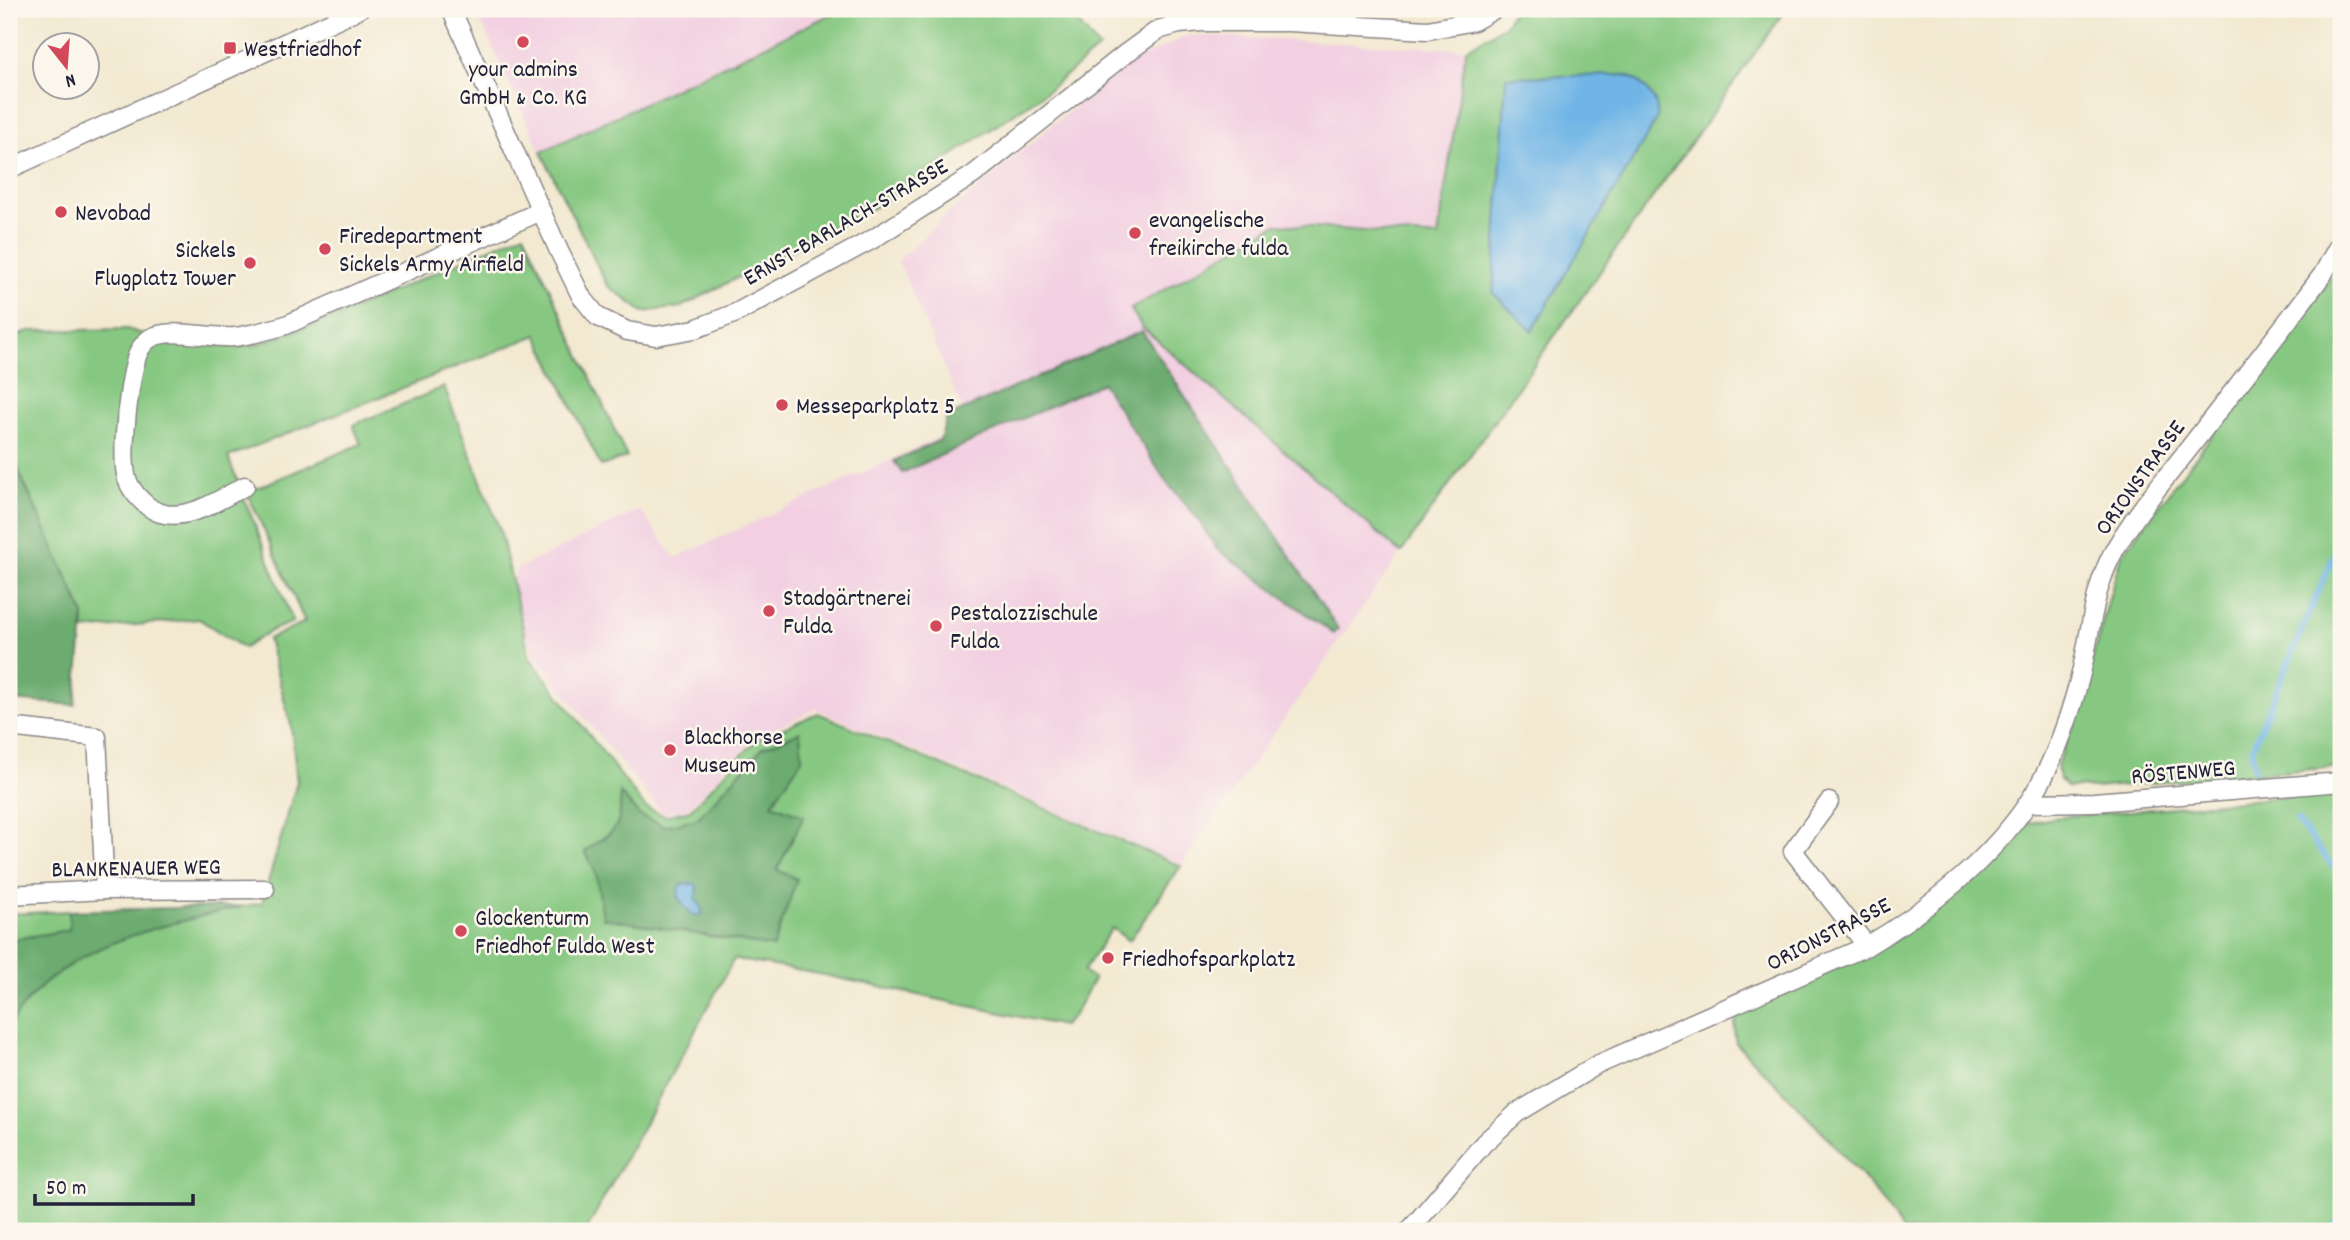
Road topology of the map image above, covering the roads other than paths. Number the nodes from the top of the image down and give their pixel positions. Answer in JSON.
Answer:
{"nodes":[{"id":1,"x":359,"y":9,"type":"edge"},
{"id":2,"x":451,"y":9,"type":"edge"},
{"id":3,"x":1495,"y":9,"type":"edge"},
{"id":4,"x":9,"y":169,"type":"edge"},
{"id":5,"x":541,"y":211,"type":"junction"},
{"id":6,"x":2341,"y":241,"type":"edge"},
{"id":7,"x":245,"y":486,"type":"dead end"},
{"id":8,"x":9,"y":727,"type":"edge"},
{"id":9,"x":2341,"y":782,"type":"edge"},
{"id":10,"x":1829,"y":802,"type":"dead end"},
{"id":11,"x":2028,"y":803,"type":"junction"},
{"id":12,"x":265,"y":889,"type":"dead end"},
{"id":13,"x":105,"y":890,"type":"junction"},
{"id":14,"x":9,"y":895,"type":"edge"},
{"id":15,"x":1867,"y":946,"type":"junction"},
{"id":16,"x":1409,"y":1231,"type":"edge"}],
"edges":[{"from":1,"to":4,"type":"street"},
{"from":2,"to":5,"type":"street","name":"ERNST-BARLACH-STRASSE"},
{"from":3,"to":5,"type":"street","name":"ERNST-BARLACH-STRASSE"},
{"from":5,"to":7,"type":"street"},
{"from":6,"to":11,"type":"street","name":"ORIONSTRASSE"},
{"from":8,"to":13,"type":"street"},
{"from":9,"to":11,"type":"street","name":"RÖSTENWEG"},
{"from":10,"to":15,"type":"street"},
{"from":11,"to":15,"type":"street","name":"ORIONSTRASSE"},
{"from":12,"to":13,"type":"street","name":"BLANKENAUER WEG"},
{"from":13,"to":14,"type":"street","name":"BLANKENAUER WEG"},
{"from":15,"to":16,"type":"street","name":"ORIONSTRASSE"}]}
